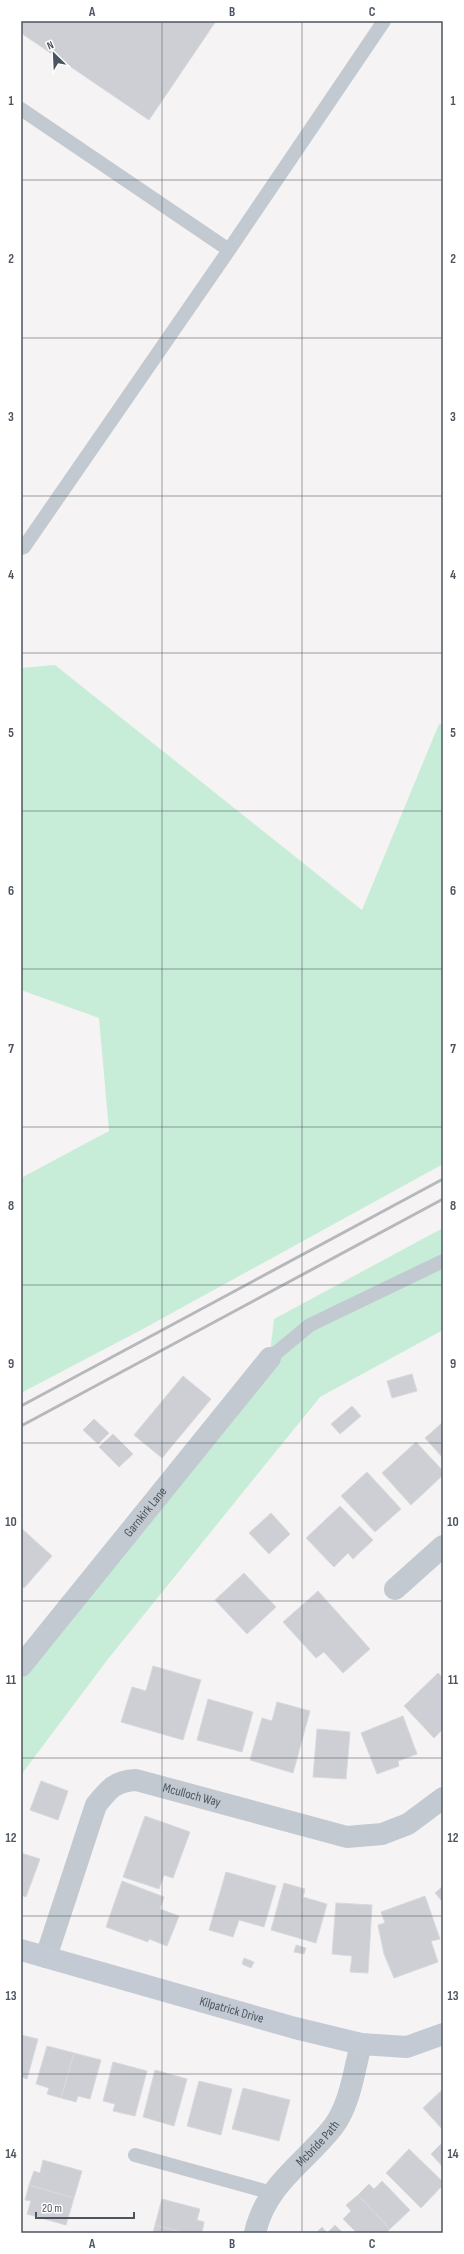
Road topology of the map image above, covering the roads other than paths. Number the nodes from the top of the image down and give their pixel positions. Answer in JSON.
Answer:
{"nodes":[{"id":1,"x":384,"y":21,"type":"edge"},
{"id":2,"x":21,"y":110,"type":"edge"},
{"id":3,"x":229,"y":250,"type":"junction"},
{"id":4,"x":21,"y":548,"type":"edge"},
{"id":5,"x":443,"y":1262,"type":"edge"},
{"id":6,"x":270,"y":1358,"type":"joint"},
{"id":7,"x":443,"y":1546,"type":"edge"},
{"id":8,"x":395,"y":1589,"type":"dead end"},
{"id":9,"x":21,"y":1666,"type":"edge"},
{"id":10,"x":443,"y":1798,"type":"edge"},
{"id":11,"x":21,"y":1950,"type":"edge"},
{"id":12,"x":46,"y":1957,"type":"junction"},
{"id":13,"x":443,"y":2034,"type":"edge"},
{"id":14,"x":360,"y":2044,"type":"junction"},
{"id":15,"x":136,"y":2155,"type":"dead end"},
{"id":16,"x":272,"y":2193,"type":"junction"},
{"id":17,"x":255,"y":2233,"type":"edge"}],
"edges":[{"from":1,"to":3,"type":"lane"},
{"from":2,"to":3,"type":"lane"},
{"from":3,"to":4,"type":"lane"},
{"from":5,"to":6,"type":"lane"},
{"from":6,"to":9,"type":"street","name":"Garnkirk Lane"},
{"from":7,"to":8,"type":"street"},
{"from":10,"to":12,"type":"street","name":"Mculloch Way"},
{"from":11,"to":12,"type":"street","name":"Kilpatrick Drive"},
{"from":12,"to":14,"type":"street","name":"Kilpatrick Drive"},
{"from":13,"to":14,"type":"street","name":"Kilpatrick Drive"},
{"from":14,"to":16,"type":"street","name":"Mcbride Path"},
{"from":15,"to":16,"type":"lane"},
{"from":16,"to":17,"type":"street","name":"Mcbride Path"}]}
